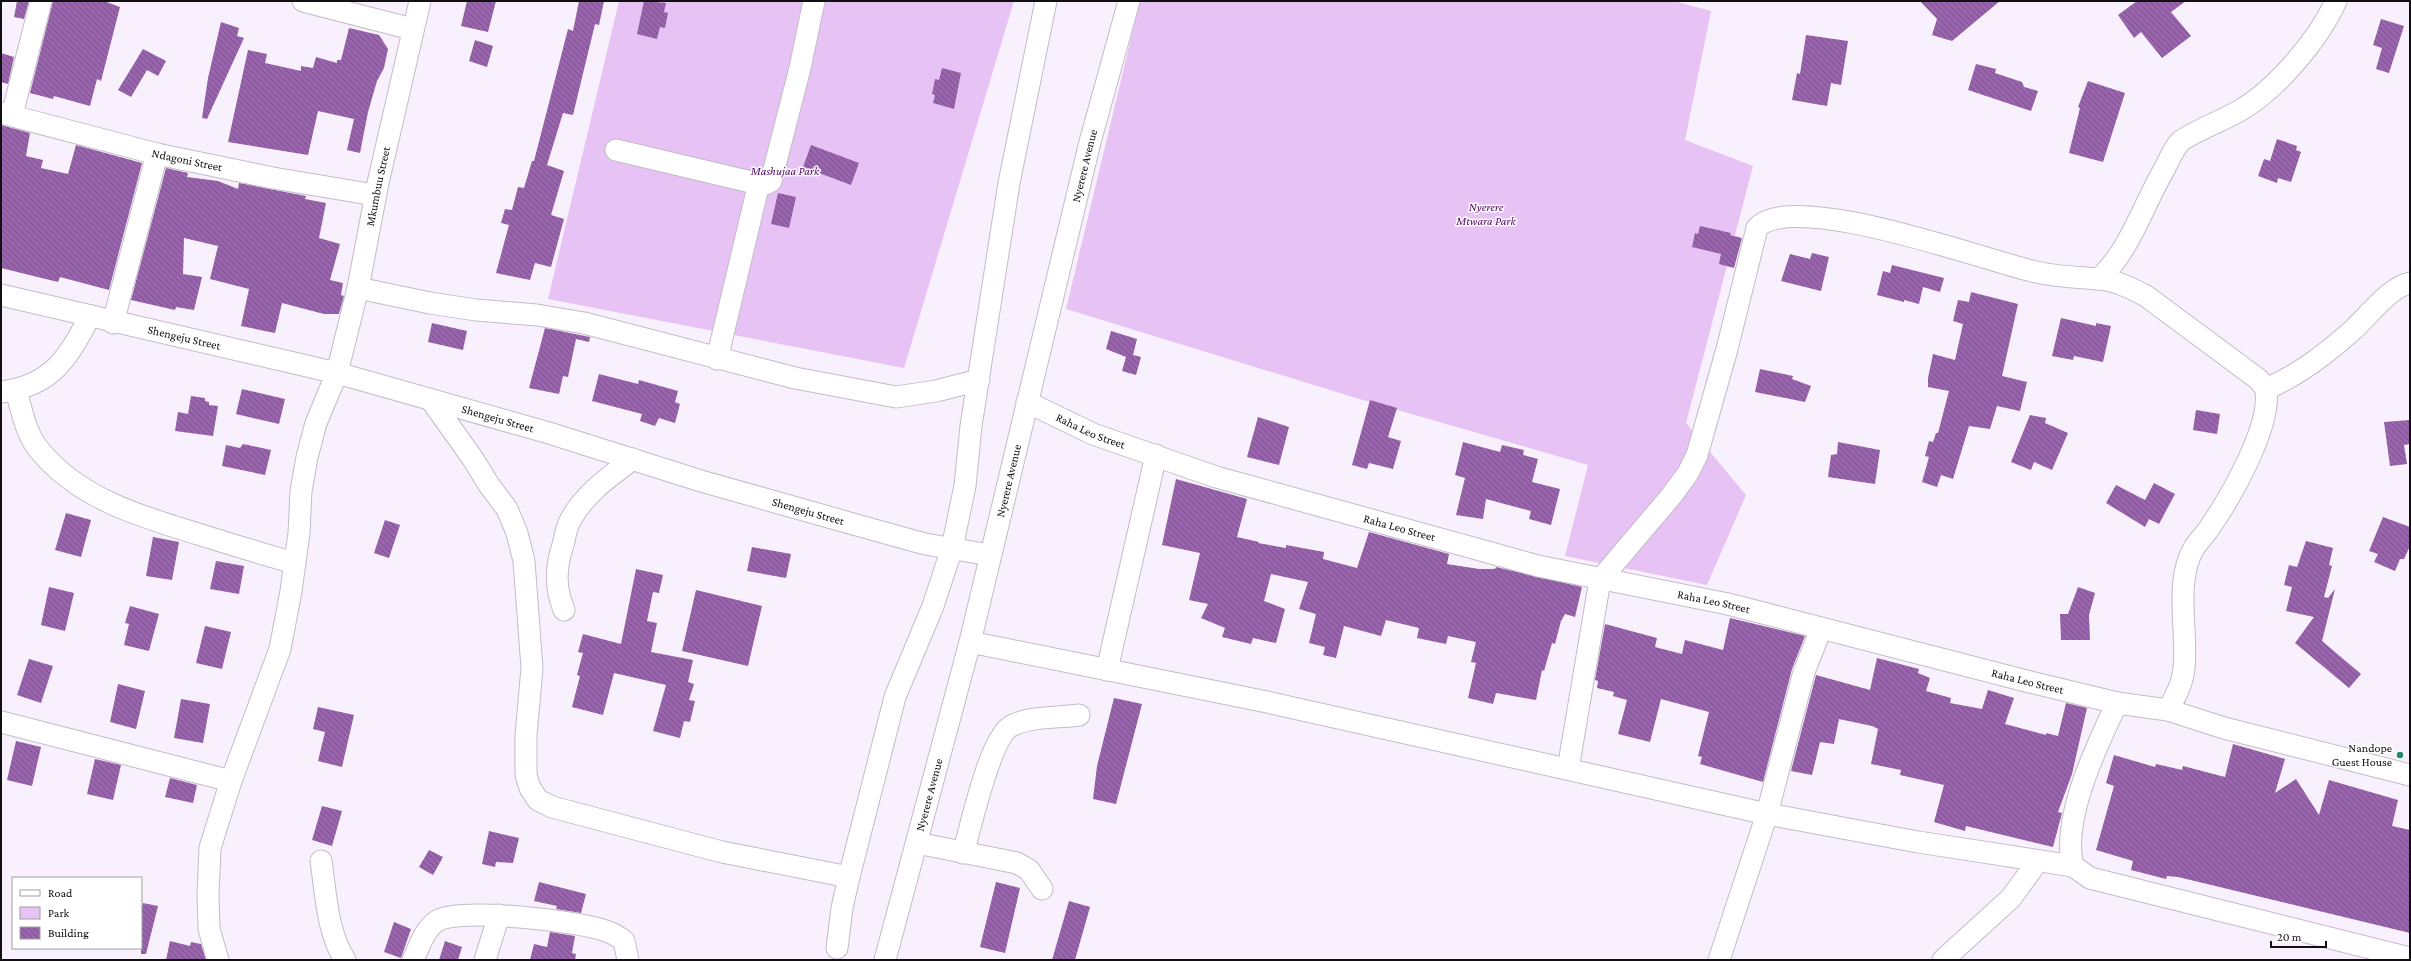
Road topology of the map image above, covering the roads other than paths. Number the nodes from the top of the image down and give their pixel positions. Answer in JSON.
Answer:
{"nodes":[{"id":1,"x":41,"y":1,"type":"edge"},
{"id":2,"x":304,"y":1,"type":"edge"},
{"id":3,"x":420,"y":1,"type":"edge"},
{"id":4,"x":814,"y":1,"type":"edge"},
{"id":5,"x":1046,"y":1,"type":"edge"},
{"id":6,"x":1129,"y":1,"type":"edge"},
{"id":7,"x":2336,"y":1,"type":"edge"},
{"id":8,"x":412,"y":28,"type":"junction"},
{"id":9,"x":7,"y":114,"type":"edge"},
{"id":10,"x":616,"y":150,"type":"dead end"},
{"id":11,"x":157,"y":154,"type":"junction"},
{"id":12,"x":759,"y":183,"type":"junction"},
{"id":13,"x":376,"y":195,"type":"junction"},
{"id":14,"x":2099,"y":279,"type":"junction"},
{"id":15,"x":2410,"y":283,"type":"edge"},
{"id":16,"x":358,"y":288,"type":"junction"},
{"id":17,"x":1,"y":295,"type":"edge"},
{"id":18,"x":90,"y":316,"type":"junction"},
{"id":19,"x":113,"y":323,"type":"junction"},
{"id":20,"x":717,"y":359,"type":"junction"},
{"id":21,"x":337,"y":373,"type":"junction"},
{"id":22,"x":979,"y":380,"type":"junction"},
{"id":23,"x":2266,"y":389,"type":"junction"},
{"id":24,"x":9,"y":391,"type":"edge"},
{"id":25,"x":431,"y":400,"type":"junction"},
{"id":26,"x":1027,"y":402,"type":"junction"},
{"id":27,"x":1156,"y":456,"type":"junction"},
{"id":28,"x":633,"y":459,"type":"junction"},
{"id":29,"x":952,"y":548,"type":"junction"},
{"id":30,"x":990,"y":555,"type":"junction"},
{"id":31,"x":294,"y":564,"type":"junction"},
{"id":32,"x":1600,"y":580,"type":"junction"},
{"id":33,"x":564,"y":610,"type":"dead end"},
{"id":34,"x":1820,"y":629,"type":"junction"},
{"id":35,"x":970,"y":642,"type":"junction"},
{"id":36,"x":1107,"y":670,"type":"junction"},
{"id":37,"x":2117,"y":703,"type":"junction"},
{"id":38,"x":2168,"y":710,"type":"junction"},
{"id":39,"x":1079,"y":715,"type":"dead end"},
{"id":40,"x":1,"y":722,"type":"edge"},
{"id":41,"x":1568,"y":769,"type":"junction"},
{"id":42,"x":2410,"y":775,"type":"edge"},
{"id":43,"x":231,"y":781,"type":"junction"},
{"id":44,"x":1767,"y":814,"type":"junction"},
{"id":45,"x":917,"y":843,"type":"junction"},
{"id":46,"x":963,"y":853,"type":"junction"},
{"id":47,"x":2038,"y":861,"type":"junction"},
{"id":48,"x":321,"y":862,"type":"dead end"},
{"id":49,"x":2073,"y":866,"type":"junction"},
{"id":50,"x":849,"y":877,"type":"junction"},
{"id":51,"x":1042,"y":889,"type":"dead end"},
{"id":52,"x":499,"y":915,"type":"junction"},
{"id":53,"x":837,"y":948,"type":"dead end"},
{"id":54,"x":2410,"y":958,"type":"edge"},
{"id":55,"x":218,"y":960,"type":"edge"},
{"id":56,"x":345,"y":960,"type":"edge"},
{"id":57,"x":413,"y":960,"type":"edge"},
{"id":58,"x":485,"y":960,"type":"edge"},
{"id":59,"x":628,"y":960,"type":"edge"},
{"id":60,"x":885,"y":960,"type":"edge"},
{"id":61,"x":1719,"y":960,"type":"edge"},
{"id":62,"x":1944,"y":960,"type":"edge"}],
"edges":[{"from":1,"to":9,"type":"street"},
{"from":2,"to":8,"type":"street"},
{"from":3,"to":8,"type":"street","name":"Mkumbuu Street"},
{"from":4,"to":12,"type":"street"},
{"from":5,"to":22,"type":"street"},
{"from":6,"to":26,"type":"street","name":"Nyerere Avenue"},
{"from":7,"to":14,"type":"street"},
{"from":8,"to":13,"type":"street","name":"Mkumbuu Street"},
{"from":9,"to":11,"type":"street","name":"Ndagoni Street"},
{"from":10,"to":12,"type":"street"},
{"from":11,"to":13,"type":"street","name":"Ndagoni Street"},
{"from":11,"to":19,"type":"street"},
{"from":12,"to":20,"type":"street"},
{"from":13,"to":16,"type":"street","name":"Mkumbuu Street"},
{"from":14,"to":23,"type":"street"},
{"from":14,"to":32,"type":"street"},
{"from":15,"to":23,"type":"street"},
{"from":16,"to":20,"type":"street"},
{"from":16,"to":21,"type":"street","name":"Mkumbuu Street"},
{"from":17,"to":18,"type":"street","name":"Shengeju Street"},
{"from":18,"to":19,"type":"street","name":"Shengeju Street"},
{"from":18,"to":24,"type":"street"},
{"from":19,"to":21,"type":"street","name":"Shengeju Street"},
{"from":20,"to":22,"type":"street"},
{"from":21,"to":25,"type":"street","name":"Shengeju Street"},
{"from":21,"to":31,"type":"street","name":"Mkumbuu Street"},
{"from":22,"to":29,"type":"street"},
{"from":23,"to":38,"type":"street"},
{"from":24,"to":31,"type":"street"},
{"from":25,"to":28,"type":"street","name":"Shengeju Street"},
{"from":25,"to":50,"type":"street"},
{"from":26,"to":27,"type":"street","name":"Raha Leo Street"},
{"from":26,"to":30,"type":"street","name":"Nyerere Avenue"},
{"from":27,"to":32,"type":"street","name":"Raha Leo Street"},
{"from":27,"to":36,"type":"street"},
{"from":28,"to":29,"type":"street","name":"Shengeju Street"},
{"from":28,"to":33,"type":"street"},
{"from":29,"to":30,"type":"street","name":"Shengeju Street"},
{"from":29,"to":50,"type":"street"},
{"from":30,"to":35,"type":"street","name":"Nyerere Avenue"},
{"from":31,"to":43,"type":"street","name":"Mkumbuu Street"},
{"from":32,"to":34,"type":"street","name":"Raha Leo Street"},
{"from":32,"to":41,"type":"street"},
{"from":34,"to":37,"type":"street","name":"Raha Leo Street"},
{"from":34,"to":44,"type":"street"},
{"from":35,"to":36,"type":"street"},
{"from":35,"to":45,"type":"street","name":"Nyerere Avenue"},
{"from":36,"to":41,"type":"street"},
{"from":37,"to":38,"type":"street","name":"Raha Leo Street"},
{"from":37,"to":49,"type":"street"},
{"from":38,"to":42,"type":"street","name":"Raha Leo Street"},
{"from":39,"to":46,"type":"street"},
{"from":40,"to":43,"type":"street"},
{"from":41,"to":44,"type":"street"},
{"from":43,"to":55,"type":"street","name":"Mkumbuu Street"},
{"from":44,"to":47,"type":"street"},
{"from":44,"to":61,"type":"street"},
{"from":45,"to":46,"type":"street"},
{"from":45,"to":60,"type":"street","name":"Nyerere Avenue"},
{"from":46,"to":51,"type":"street"},
{"from":47,"to":49,"type":"street"},
{"from":47,"to":62,"type":"street"},
{"from":48,"to":56,"type":"street"},
{"from":49,"to":54,"type":"street"},
{"from":50,"to":53,"type":"street"},
{"from":52,"to":57,"type":"street"},
{"from":52,"to":58,"type":"street"},
{"from":52,"to":59,"type":"street"}]}
